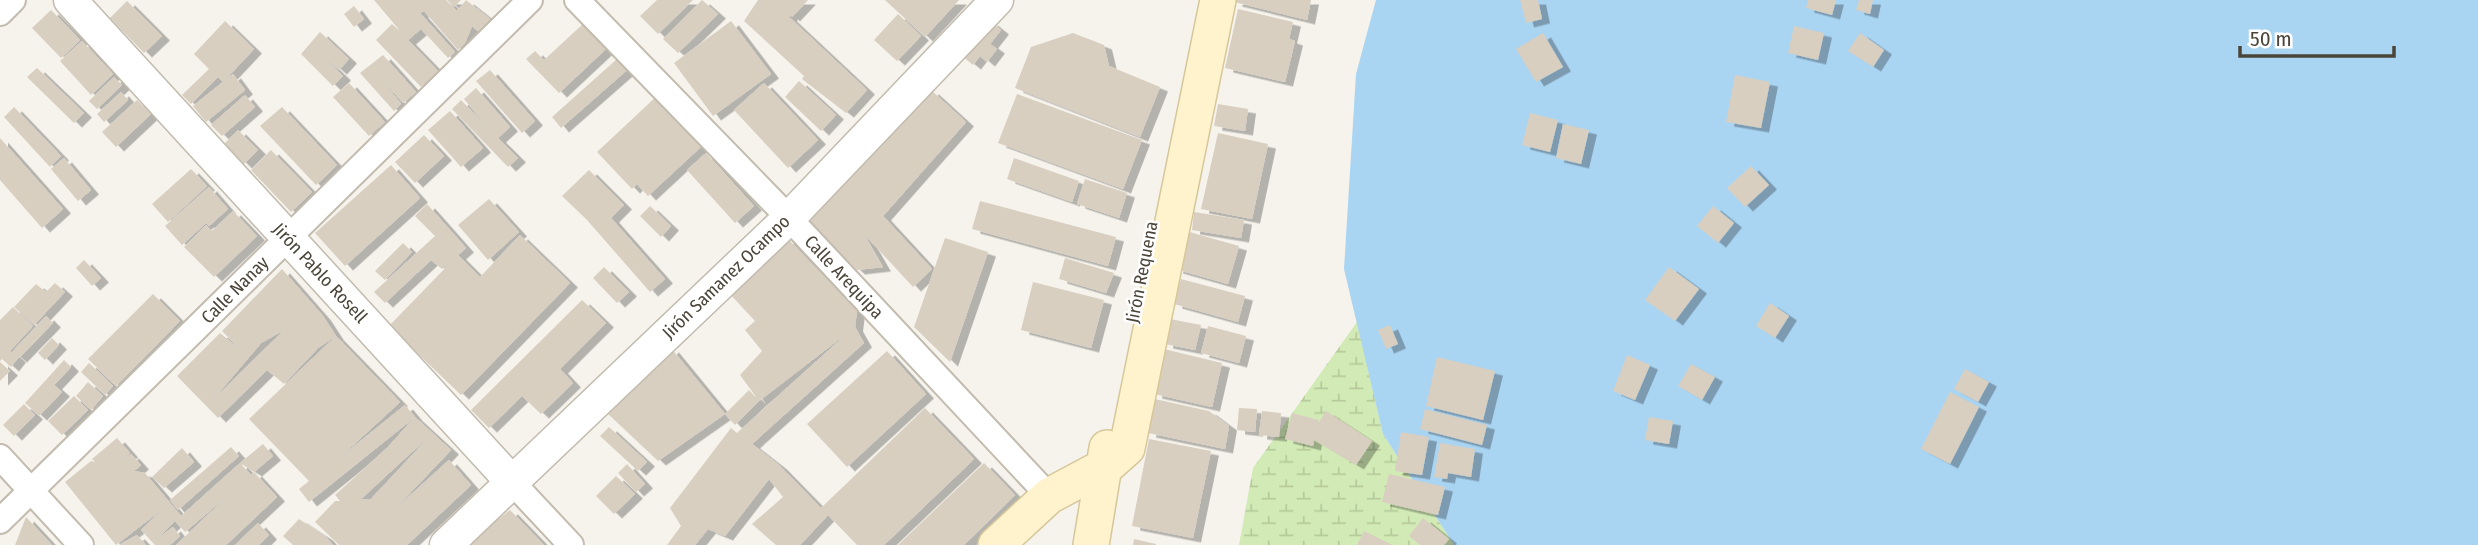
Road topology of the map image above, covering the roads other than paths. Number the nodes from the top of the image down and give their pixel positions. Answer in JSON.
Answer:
{"nodes":[{"id":1,"x":13,"y":0,"type":"edge"},
{"id":2,"x":70,"y":0,"type":"edge"},
{"id":3,"x":530,"y":0,"type":"edge"},
{"id":4,"x":577,"y":0,"type":"edge"},
{"id":5,"x":969,"y":0,"type":"edge"},
{"id":6,"x":997,"y":0,"type":"edge"},
{"id":7,"x":1200,"y":0,"type":"edge"},
{"id":8,"x":1218,"y":0,"type":"edge"},
{"id":9,"x":0,"y":13,"type":"edge"},
{"id":10,"x":1182,"y":129,"type":"junction"},
{"id":11,"x":781,"y":210,"type":"junction"},
{"id":12,"x":288,"y":238,"type":"junction"},
{"id":13,"x":0,"y":457,"type":"edge"},
{"id":14,"x":1116,"y":457,"type":"junction"},
{"id":15,"x":507,"y":477,"type":"junction"},
{"id":16,"x":31,"y":492,"type":"junction"},
{"id":17,"x":1049,"y":496,"type":"junction"},
{"id":18,"x":0,"y":521,"type":"edge"},
{"id":19,"x":81,"y":545,"type":"edge"},
{"id":20,"x":422,"y":545,"type":"edge"},
{"id":21,"x":446,"y":545,"type":"edge"},
{"id":22,"x":571,"y":545,"type":"edge"},
{"id":23,"x":996,"y":545,"type":"edge"},
{"id":24,"x":1091,"y":545,"type":"edge"}],
"edges":[{"from":1,"to":9,"type":"street"},
{"from":2,"to":12,"type":"street","name":"Jirón Pablo Rosell"},
{"from":3,"to":12,"type":"street","name":"Calle Nanay"},
{"from":4,"to":11,"type":"street","name":"Calle Arequipa"},
{"from":5,"to":11,"type":"street","name":"Jirón Samanez Ocampo"},
{"from":6,"to":11,"type":"street","name":"Jirón Samanez Ocampo"},
{"from":7,"to":10,"type":"main road","name":"Jirón Requena"},
{"from":8,"to":10,"type":"main road","name":"Jirón Requena"},
{"from":10,"to":14,"type":"main road","name":"Jirón Requena"},
{"from":11,"to":15,"type":"street","name":"Jirón Samanez Ocampo"},
{"from":11,"to":17,"type":"street","name":"Calle Arequipa"},
{"from":12,"to":15,"type":"street","name":"Jirón Pablo Rosell"},
{"from":12,"to":16,"type":"street","name":"Calle Nanay"},
{"from":13,"to":16,"type":"street"},
{"from":14,"to":17,"type":"main road"},
{"from":14,"to":24,"type":"main road","name":"Jirón Requena"},
{"from":15,"to":20,"type":"street","name":"Jirón Samanez Ocampo"},
{"from":15,"to":21,"type":"street","name":"Jirón Samanez Ocampo"},
{"from":15,"to":22,"type":"street","name":"Jirón Pablo Rosell"},
{"from":16,"to":18,"type":"street","name":"Calle Nanay"},
{"from":16,"to":19,"type":"street"},
{"from":17,"to":23,"type":"main road"}]}
